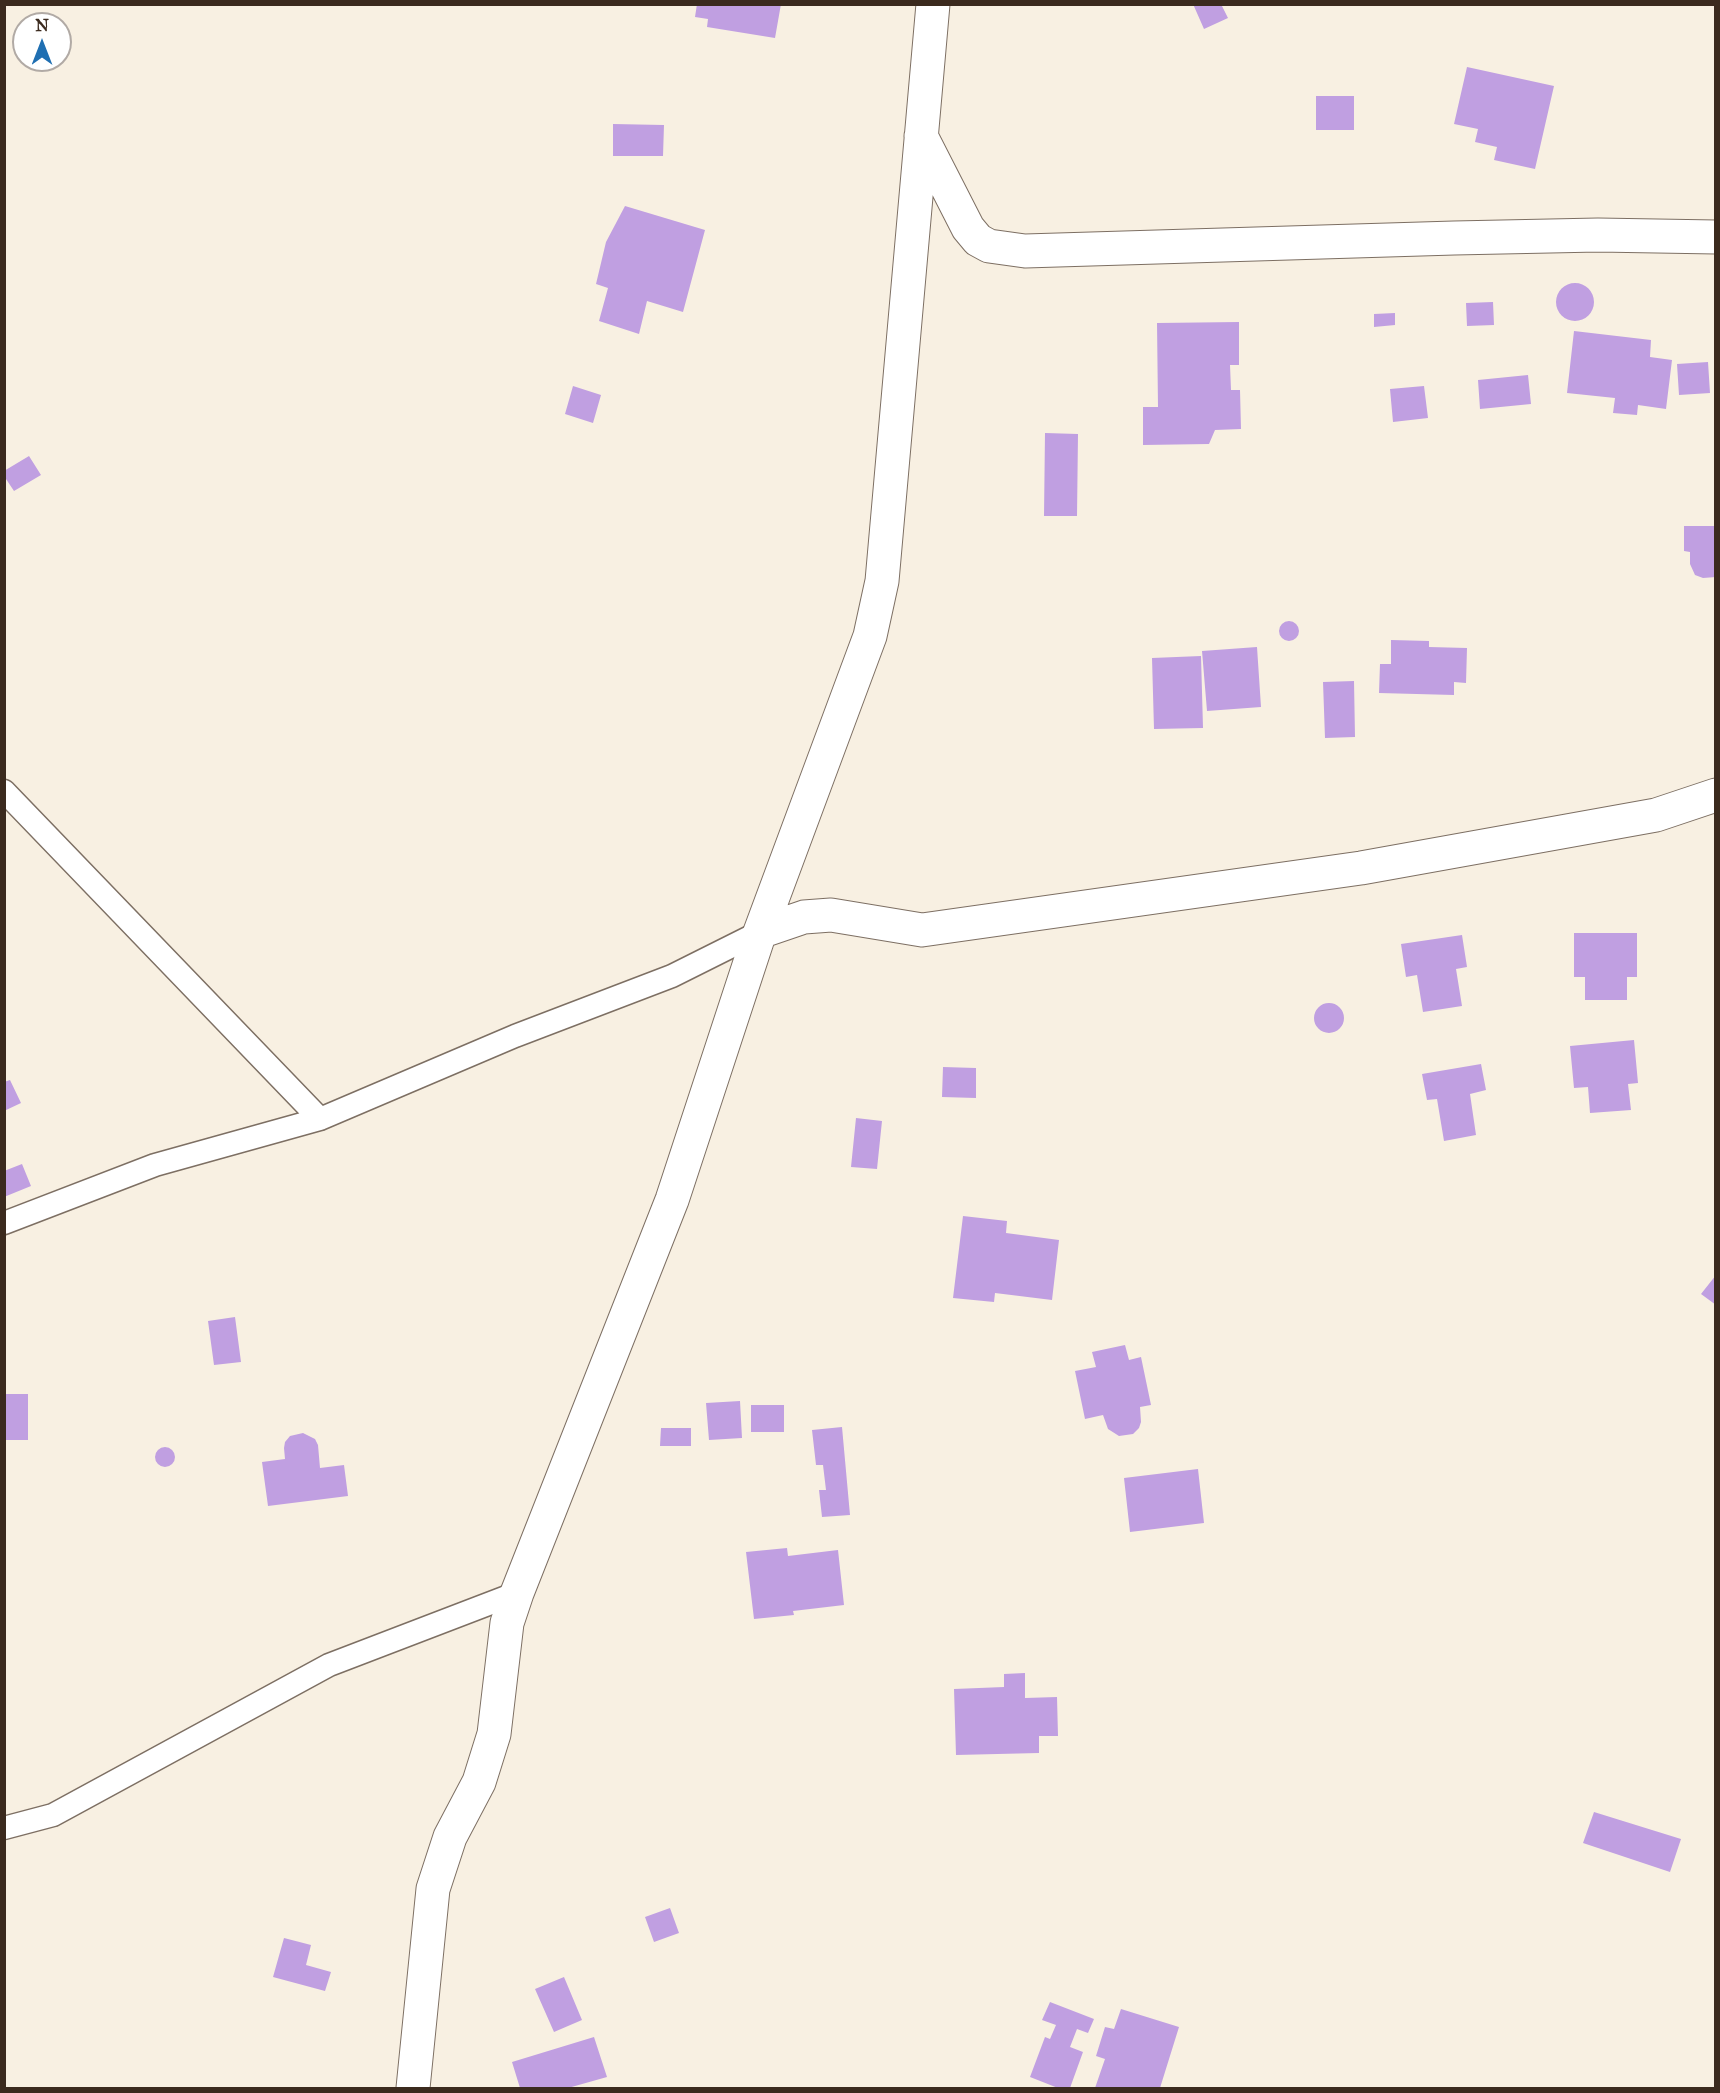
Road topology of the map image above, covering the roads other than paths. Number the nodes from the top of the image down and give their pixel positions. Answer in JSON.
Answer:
{"nodes":[{"id":1,"x":933,"y":4,"type":"edge"},
{"id":2,"x":921,"y":136,"type":"junction"},
{"id":3,"x":1716,"y":237,"type":"edge"},
{"id":4,"x":4,"y":790,"type":"edge"},
{"id":5,"x":1716,"y":795,"type":"edge"},
{"id":6,"x":760,"y":932,"type":"junction"},
{"id":7,"x":320,"y":1119,"type":"junction"},
{"id":8,"x":4,"y":1223,"type":"edge"},
{"id":9,"x":517,"y":1593,"type":"junction"},
{"id":10,"x":4,"y":1828,"type":"edge"},
{"id":11,"x":412,"y":2088,"type":"edge"}],
"edges":[{"from":1,"to":2,"type":"street"},
{"from":2,"to":3,"type":"street"},
{"from":2,"to":6,"type":"street"},
{"from":4,"to":7,"type":"lane"},
{"from":5,"to":6,"type":"street"},
{"from":6,"to":7,"type":"lane"},
{"from":6,"to":9,"type":"street"},
{"from":7,"to":8,"type":"lane"},
{"from":9,"to":10,"type":"lane"},
{"from":9,"to":11,"type":"street"}]}
